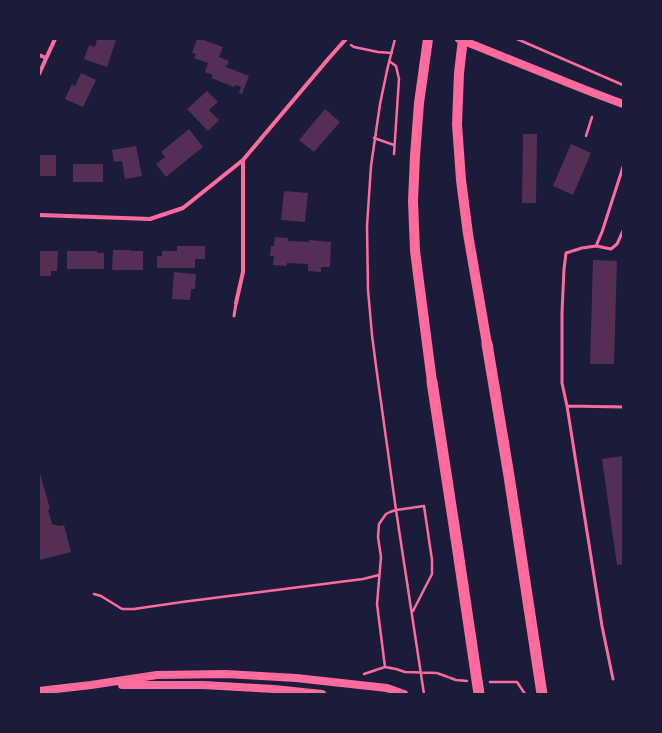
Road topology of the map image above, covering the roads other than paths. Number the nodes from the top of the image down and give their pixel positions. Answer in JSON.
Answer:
{"nodes":[{"id":1,"x":55,"y":39,"type":"edge"},
{"id":2,"x":346,"y":39,"type":"edge"},
{"id":3,"x":428,"y":39,"type":"edge"},
{"id":4,"x":462,"y":40,"type":"edge"},
{"id":5,"x":39,"y":55,"type":"edge"},
{"id":6,"x":46,"y":58,"type":"junction"},
{"id":7,"x":39,"y":74,"type":"edge"},
{"id":8,"x":623,"y":104,"type":"edge"},
{"id":9,"x":243,"y":160,"type":"junction"},
{"id":10,"x":623,"y":167,"type":"edge"},
{"id":11,"x":39,"y":215,"type":"edge"},
{"id":12,"x":623,"y":232,"type":"edge"},
{"id":13,"x":596,"y":246,"type":"junction"},
{"id":14,"x":236,"y":303,"type":"joint"},
{"id":15,"x":234,"y":316,"type":"dead end"},
{"id":16,"x":486,"y":344,"type":"joint"},
{"id":17,"x":432,"y":382,"type":"joint"},
{"id":18,"x":567,"y":406,"type":"junction"},
{"id":19,"x":623,"y":407,"type":"edge"},
{"id":20,"x":613,"y":679,"type":"dead end"},
{"id":21,"x":91,"y":685,"type":"junction"},
{"id":22,"x":39,"y":691,"type":"edge"},
{"id":23,"x":322,"y":694,"type":"edge"},
{"id":24,"x":404,"y":694,"type":"edge"},
{"id":25,"x":479,"y":694,"type":"edge"},
{"id":26,"x":542,"y":694,"type":"edge"}],
"edges":[{"from":1,"to":6,"type":"street"},
{"from":2,"to":9,"type":"street"},
{"from":3,"to":17,"type":"highway"},
{"from":4,"to":8,"type":"main road"},
{"from":4,"to":16,"type":"highway"},
{"from":5,"to":6,"type":"street"},
{"from":6,"to":7,"type":"street"},
{"from":9,"to":11,"type":"street"},
{"from":9,"to":14,"type":"street"},
{"from":10,"to":13,"type":"lane"},
{"from":12,"to":13,"type":"lane"},
{"from":13,"to":18,"type":"lane"},
{"from":14,"to":15,"type":"lane"},
{"from":16,"to":26,"type":"highway"},
{"from":17,"to":25,"type":"highway"},
{"from":18,"to":19,"type":"lane"},
{"from":18,"to":20,"type":"lane"},
{"from":21,"to":22,"type":"main road"},
{"from":21,"to":23,"type":"main road"},
{"from":21,"to":24,"type":"main road"}]}
